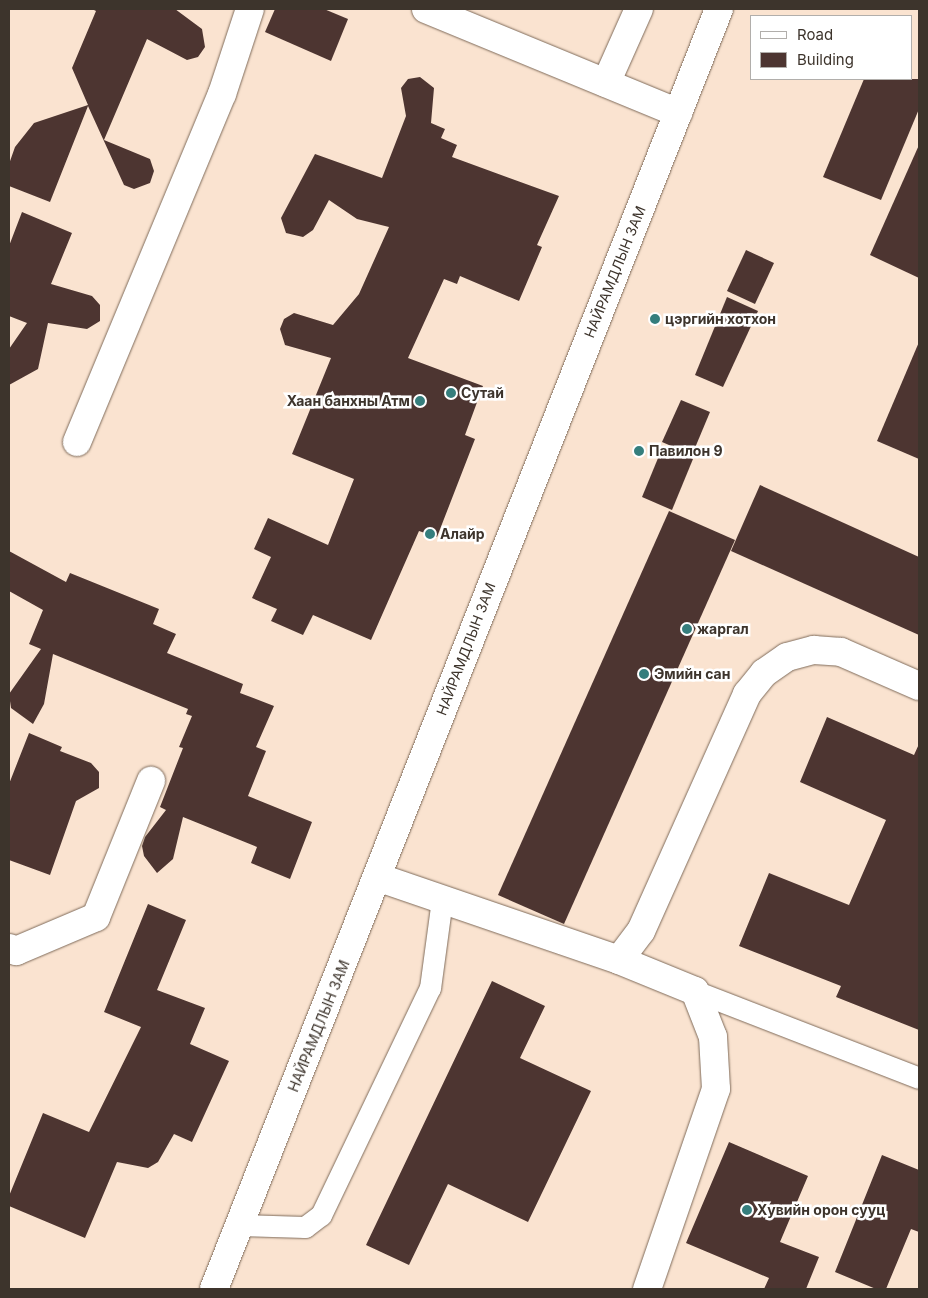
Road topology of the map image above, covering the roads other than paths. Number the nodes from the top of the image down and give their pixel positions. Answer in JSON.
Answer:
{"nodes":[{"id":1,"x":250,"y":9,"type":"edge"},
{"id":2,"x":426,"y":9,"type":"edge"},
{"id":3,"x":639,"y":9,"type":"edge"},
{"id":4,"x":720,"y":9,"type":"edge"},
{"id":5,"x":606,"y":83,"type":"junction"},
{"id":6,"x":678,"y":113,"type":"junction"},
{"id":7,"x":77,"y":442,"type":"dead end"},
{"id":8,"x":919,"y":686,"type":"edge"},
{"id":9,"x":152,"y":781,"type":"dead end"},
{"id":10,"x":377,"y":878,"type":"junction"},
{"id":11,"x":442,"y":900,"type":"junction"},
{"id":12,"x":9,"y":948,"type":"edge"},
{"id":13,"x":619,"y":960,"type":"junction"},
{"id":14,"x":695,"y":991,"type":"junction"},
{"id":15,"x":919,"y":1078,"type":"edge"},
{"id":16,"x":240,"y":1225,"type":"junction"},
{"id":17,"x":214,"y":1289,"type":"edge"},
{"id":18,"x":647,"y":1289,"type":"edge"}],
"edges":[{"from":1,"to":7,"type":"street"},
{"from":2,"to":5,"type":"street"},
{"from":3,"to":5,"type":"street"},
{"from":4,"to":6,"type":"street","name":"НАЙРАМДЛЫН ЗАМ"},
{"from":5,"to":6,"type":"street"},
{"from":6,"to":10,"type":"street","name":"НАЙРАМДЛЫН ЗАМ"},
{"from":8,"to":13,"type":"street"},
{"from":9,"to":12,"type":"street"},
{"from":10,"to":11,"type":"street"},
{"from":10,"to":16,"type":"street","name":"НАЙРАМДЛЫН ЗАМ"},
{"from":11,"to":13,"type":"street"},
{"from":11,"to":16,"type":"lane"},
{"from":13,"to":14,"type":"street"},
{"from":14,"to":15,"type":"lane"},
{"from":14,"to":18,"type":"street"},
{"from":16,"to":17,"type":"street","name":"НАЙРАМДЛЫН ЗАМ"}]}
